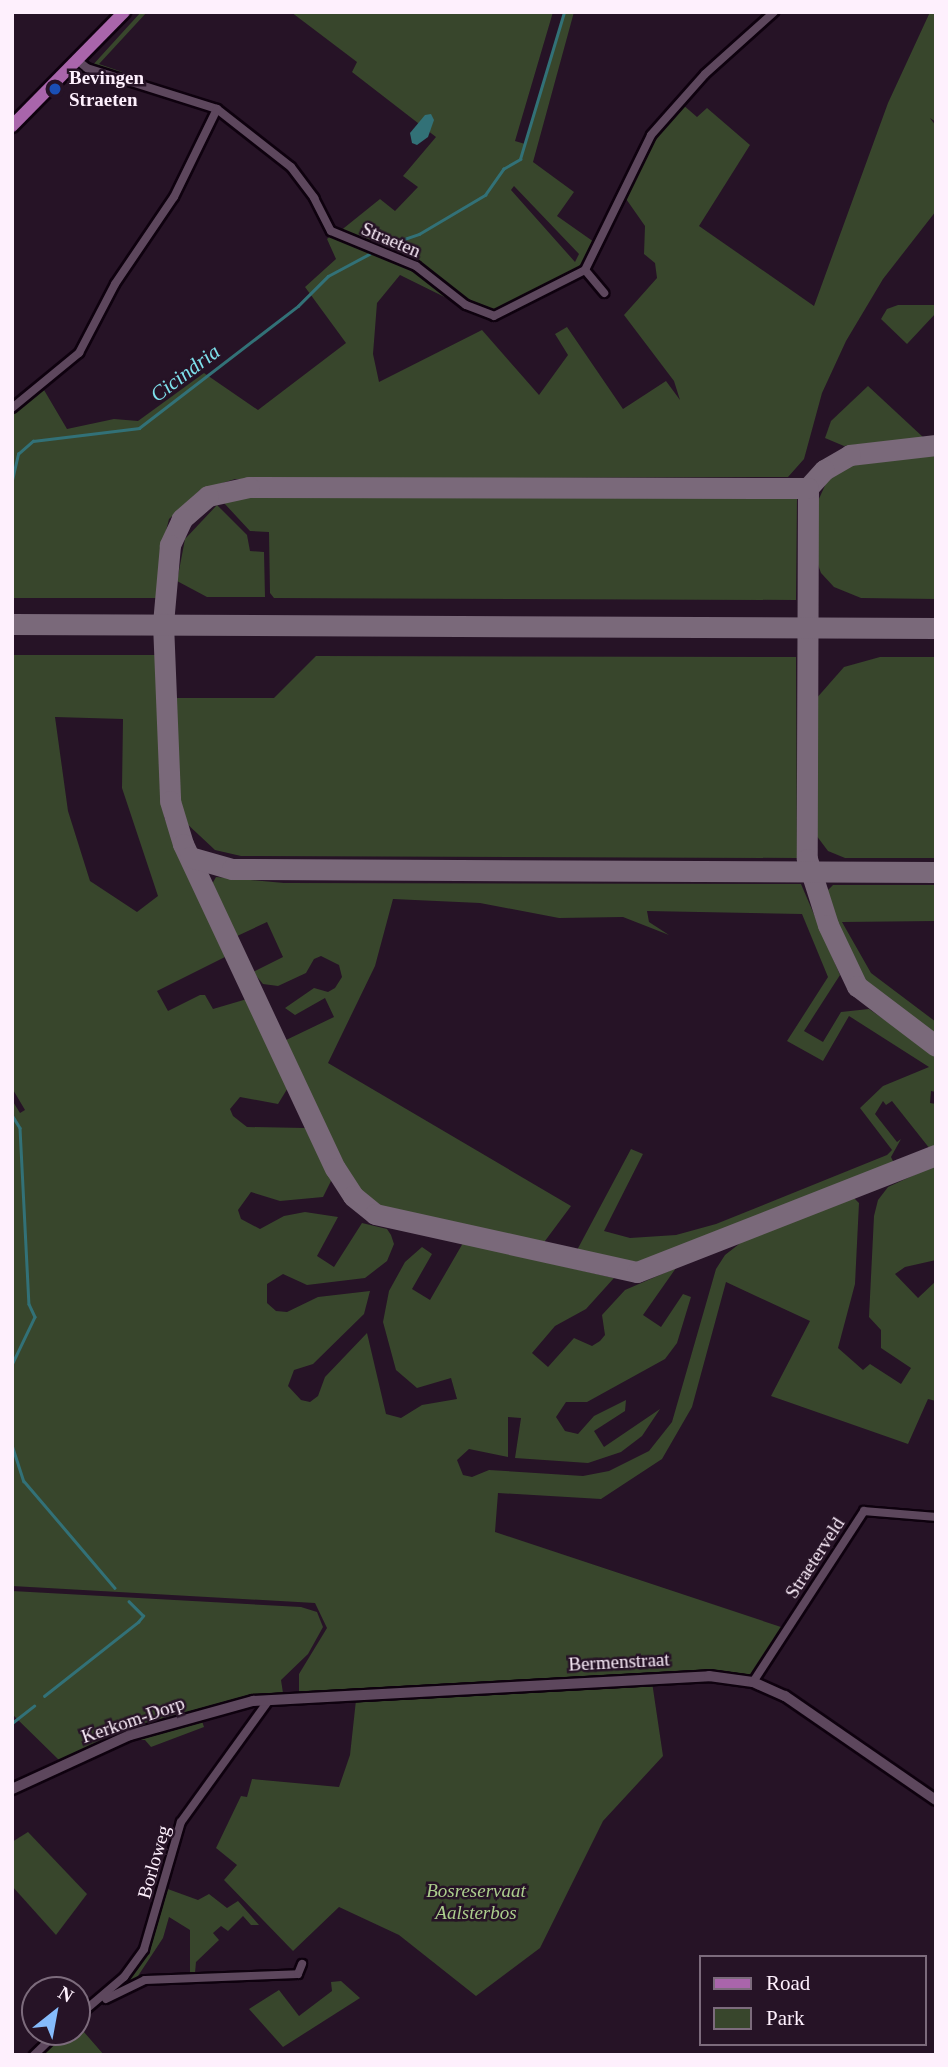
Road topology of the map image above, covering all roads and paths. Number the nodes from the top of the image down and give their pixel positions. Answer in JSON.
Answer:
{"nodes":[{"id":1,"x":124,"y":12,"type":"edge"},
{"id":2,"x":774,"y":12,"type":"edge"},
{"id":3,"x":77,"y":60,"type":"junction"},
{"id":4,"x":218,"y":109,"type":"junction"},
{"id":5,"x":12,"y":127,"type":"edge"},
{"id":6,"x":584,"y":270,"type":"junction"},
{"id":7,"x":604,"y":293,"type":"dead end"},
{"id":8,"x":12,"y":408,"type":"edge"},
{"id":9,"x":936,"y":1517,"type":"edge"},
{"id":10,"x":753,"y":1682,"type":"junction"},
{"id":11,"x":269,"y":1700,"type":"junction"},
{"id":12,"x":12,"y":1789,"type":"edge"},
{"id":13,"x":936,"y":1800,"type":"edge"},
{"id":14,"x":302,"y":1964,"type":"dead end"},
{"id":15,"x":100,"y":2001,"type":"junction"},
{"id":16,"x":91,"y":2007,"type":"edge"}],
"edges":[{"from":1,"to":3,"type":"main road"},
{"from":2,"to":6,"type":"street"},
{"from":3,"to":4,"type":"street","name":"Straeten"},
{"from":3,"to":5,"type":"main road"},
{"from":4,"to":6,"type":"street","name":"Straeten"},
{"from":4,"to":8,"type":"street"},
{"from":6,"to":7,"type":"street"},
{"from":9,"to":10,"type":"street","name":"Straeterveld"},
{"from":10,"to":11,"type":"street","name":"Bermenstraat"},
{"from":10,"to":13,"type":"street","name":"Bermenstraat"},
{"from":11,"to":12,"type":"street","name":"Kerkom-Dorp"},
{"from":11,"to":15,"type":"street","name":"Borloweg"},
{"from":14,"to":15,"type":"street","name":"Borloweg"},
{"from":15,"to":16,"type":"street","name":"Borloweg"}]}
